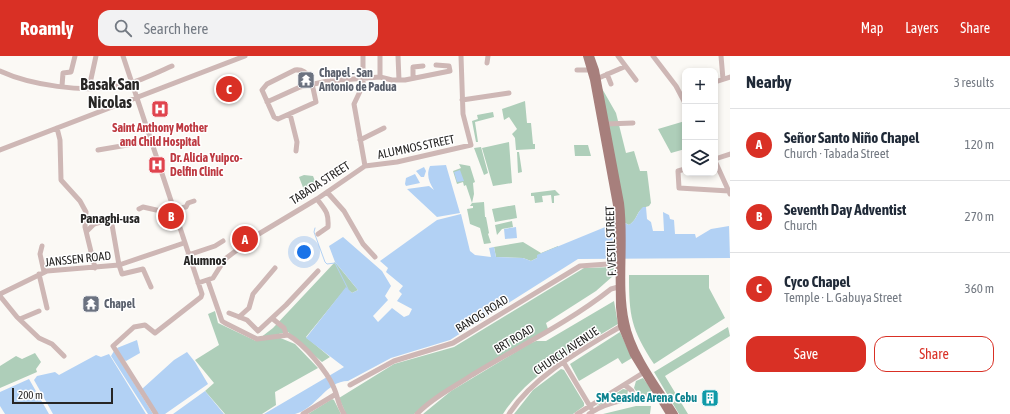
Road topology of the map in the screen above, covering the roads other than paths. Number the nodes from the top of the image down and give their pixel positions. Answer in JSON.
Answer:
{"nodes":[{"id":1,"x":75,"y":56,"type":"edge"},
{"id":2,"x":96,"y":56,"type":"edge"},
{"id":3,"x":123,"y":56,"type":"edge"},
{"id":4,"x":245,"y":56,"type":"edge"},
{"id":5,"x":363,"y":56,"type":"edge"},
{"id":6,"x":380,"y":56,"type":"edge"},
{"id":7,"x":398,"y":56,"type":"edge"},
{"id":8,"x":461,"y":56,"type":"edge"},
{"id":9,"x":488,"y":56,"type":"edge"},
{"id":10,"x":586,"y":56,"type":"edge"},
{"id":11,"x":591,"y":56,"type":"edge"},
{"id":12,"x":618,"y":56,"type":"edge"},
{"id":13,"x":653,"y":56,"type":"edge"},
{"id":14,"x":721,"y":56,"type":"edge"},
{"id":15,"x":487,"y":63,"type":"dead end"},
{"id":16,"x":436,"y":65,"type":"dead end"},
{"id":17,"x":172,"y":66,"type":"dead end"},
{"id":18,"x":423,"y":66,"type":"dead end"},
{"id":19,"x":624,"y":67,"type":"junction"},
{"id":20,"x":577,"y":70,"type":"dead end"},
{"id":21,"x":591,"y":70,"type":"junction"},
{"id":22,"x":0,"y":71,"type":"edge"},
{"id":23,"x":607,"y":74,"type":"junction"},
{"id":24,"x":380,"y":77,"type":"junction"},
{"id":25,"x":601,"y":77,"type":"dead end"},
{"id":26,"x":730,"y":77,"type":"edge"},
{"id":27,"x":363,"y":78,"type":"junction"},
{"id":28,"x":413,"y":78,"type":"junction"},
{"id":29,"x":723,"y":79,"type":"junction"},
{"id":30,"x":399,"y":80,"type":"junction"},
{"id":31,"x":636,"y":80,"type":"dead end"},
{"id":32,"x":718,"y":81,"type":"edge"},
{"id":33,"x":130,"y":83,"type":"junction"},
{"id":34,"x":312,"y":84,"type":"junction"},
{"id":35,"x":611,"y":84,"type":"dead end"},
{"id":36,"x":62,"y":86,"type":"junction"},
{"id":37,"x":89,"y":88,"type":"junction"},
{"id":38,"x":682,"y":91,"type":"edge"},
{"id":39,"x":509,"y":93,"type":"dead end"},
{"id":40,"x":136,"y":98,"type":"junction"},
{"id":41,"x":462,"y":100,"type":"junction"},
{"id":42,"x":267,"y":102,"type":"junction"},
{"id":43,"x":290,"y":114,"type":"junction"},
{"id":44,"x":633,"y":123,"type":"dead end"},
{"id":45,"x":606,"y":124,"type":"junction"},
{"id":46,"x":57,"y":128,"type":"junction"},
{"id":47,"x":384,"y":128,"type":"dead end"},
{"id":48,"x":360,"y":140,"type":"junction"},
{"id":49,"x":151,"y":141,"type":"junction"},
{"id":50,"x":0,"y":150,"type":"edge"},
{"id":51,"x":98,"y":150,"type":"dead end"},
{"id":52,"x":296,"y":151,"type":"dead end"},
{"id":53,"x":730,"y":154,"type":"edge"},
{"id":54,"x":718,"y":159,"type":"edge"},
{"id":55,"x":365,"y":166,"type":"junction"},
{"id":56,"x":718,"y":167,"type":"edge"},
{"id":57,"x":682,"y":170,"type":"edge"},
{"id":58,"x":327,"y":192,"type":"junction"},
{"id":59,"x":729,"y":192,"type":"edge"},
{"id":60,"x":317,"y":199,"type":"junction"},
{"id":61,"x":194,"y":201,"type":"dead end"},
{"id":62,"x":139,"y":209,"type":"dead end"},
{"id":63,"x":174,"y":212,"type":"junction"},
{"id":64,"x":620,"y":223,"type":"junction"},
{"id":65,"x":88,"y":231,"type":"junction"},
{"id":66,"x":318,"y":234,"type":"dead end"},
{"id":67,"x":223,"y":241,"type":"dead end"},
{"id":68,"x":184,"y":243,"type":"junction"},
{"id":69,"x":42,"y":246,"type":"dead end"},
{"id":70,"x":188,"y":255,"type":"junction"},
{"id":71,"x":375,"y":257,"type":"dead end"},
{"id":72,"x":621,"y":261,"type":"junction"},
{"id":73,"x":119,"y":265,"type":"junction"},
{"id":74,"x":95,"y":268,"type":"junction"},
{"id":75,"x":275,"y":268,"type":"dead end"},
{"id":76,"x":318,"y":270,"type":"dead end"},
{"id":77,"x":41,"y":273,"type":"junction"},
{"id":78,"x":208,"y":281,"type":"junction"},
{"id":79,"x":198,"y":283,"type":"junction"},
{"id":80,"x":621,"y":286,"type":"junction"},
{"id":81,"x":151,"y":287,"type":"dead end"},
{"id":82,"x":0,"y":295,"type":"edge"},
{"id":83,"x":47,"y":308,"type":"dead end"},
{"id":84,"x":39,"y":311,"type":"dead end"},
{"id":85,"x":229,"y":313,"type":"dead end"},
{"id":86,"x":238,"y":317,"type":"junction"},
{"id":87,"x":20,"y":319,"type":"junction"},
{"id":88,"x":273,"y":319,"type":"junction"},
{"id":89,"x":624,"y":325,"type":"junction"},
{"id":90,"x":286,"y":334,"type":"junction"},
{"id":91,"x":64,"y":356,"type":"dead end"},
{"id":92,"x":564,"y":363,"type":"junction"},
{"id":93,"x":646,"y":371,"type":"junction"},
{"id":94,"x":350,"y":385,"type":"dead end"},
{"id":95,"x":625,"y":385,"type":"junction"},
{"id":96,"x":336,"y":394,"type":"junction"},
{"id":97,"x":658,"y":396,"type":"junction"},
{"id":98,"x":634,"y":399,"type":"junction"},
{"id":99,"x":591,"y":410,"type":"edge"},
{"id":100,"x":156,"y":414,"type":"edge"},
{"id":101,"x":303,"y":414,"type":"edge"},
{"id":102,"x":344,"y":414,"type":"edge"},
{"id":103,"x":417,"y":414,"type":"edge"},
{"id":104,"x":509,"y":414,"type":"edge"},
{"id":105,"x":577,"y":414,"type":"edge"},
{"id":106,"x":669,"y":414,"type":"edge"},
{"id":107,"x":675,"y":414,"type":"edge"}],
"edges":[{"from":1,"to":36,"type":"street"},
{"from":2,"to":37,"type":"street"},
{"from":3,"to":33,"type":"street"},
{"from":4,"to":40,"type":"street"},
{"from":5,"to":27,"type":"street","name":"TABADA STREET"},
{"from":6,"to":24,"type":"street"},
{"from":7,"to":30,"type":"street"},
{"from":8,"to":41,"type":"street"},
{"from":9,"to":15,"type":"street"},
{"from":10,"to":21,"type":"main road","name":"F. VESTIL STREET"},
{"from":11,"to":45,"type":"main road","name":"F. VESTIL STREET"},
{"from":12,"to":19,"type":"street"},
{"from":13,"to":38,"type":"street"},
{"from":14,"to":29,"type":"street"},
{"from":16,"to":28,"type":"street"},
{"from":17,"to":33,"type":"street"},
{"from":18,"to":28,"type":"street"},
{"from":19,"to":23,"type":"street"},
{"from":19,"to":31,"type":"street"},
{"from":20,"to":21,"type":"street"},
{"from":21,"to":64,"type":"main road","name":"F. VESTIL STREET"},
{"from":22,"to":36,"type":"street"},
{"from":23,"to":25,"type":"street"},
{"from":23,"to":35,"type":"street"},
{"from":24,"to":27,"type":"street"},
{"from":24,"to":30,"type":"street"},
{"from":26,"to":29,"type":"street"},
{"from":27,"to":34,"type":"street"},
{"from":27,"to":48,"type":"street","name":"TABADA STREET"},
{"from":28,"to":30,"type":"street"},
{"from":29,"to":32,"type":"street"},
{"from":33,"to":37,"type":"street"},
{"from":33,"to":40,"type":"street"},
{"from":34,"to":42,"type":"street"},
{"from":34,"to":42,"type":"street"},
{"from":34,"to":43,"type":"street"},
{"from":36,"to":37,"type":"street"},
{"from":39,"to":41,"type":"street"},
{"from":40,"to":46,"type":"street"},
{"from":40,"to":49,"type":"street"},
{"from":41,"to":55,"type":"street","name":"ALUMNOS STREET"},
{"from":42,"to":43,"type":"street"},
{"from":43,"to":52,"type":"street"},
{"from":44,"to":45,"type":"street"},
{"from":45,"to":64,"type":"main road","name":"F. VESTIL STREET"},
{"from":46,"to":50,"type":"street"},
{"from":46,"to":65,"type":"street"},
{"from":47,"to":48,"type":"street"},
{"from":48,"to":55,"type":"street","name":"TABADA STREET"},
{"from":49,"to":51,"type":"street"},
{"from":49,"to":63,"type":"street"},
{"from":53,"to":54,"type":"street"},
{"from":55,"to":58,"type":"street","name":"TABADA STREET"},
{"from":56,"to":59,"type":"street"},
{"from":57,"to":59,"type":"street"},
{"from":58,"to":60,"type":"street","name":"TABADA STREET"},
{"from":58,"to":71,"type":"street"},
{"from":60,"to":66,"type":"street"},
{"from":60,"to":78,"type":"street","name":"TABADA STREET"},
{"from":61,"to":63,"type":"street"},
{"from":62,"to":63,"type":"street"},
{"from":63,"to":68,"type":"street"},
{"from":64,"to":72,"type":"main road","name":"F. VESTIL STREET"},
{"from":65,"to":73,"type":"street"},
{"from":65,"to":74,"type":"street"},
{"from":67,"to":70,"type":"street"},
{"from":68,"to":70,"type":"street"},
{"from":68,"to":73,"type":"street","name":"JANSSEN ROAD"},
{"from":69,"to":77,"type":"street"},
{"from":70,"to":79,"type":"street"},
{"from":72,"to":80,"type":"main road","name":"F. VESTIL STREET"},
{"from":72,"to":94,"type":"street","name":"BANOG ROAD"},
{"from":73,"to":74,"type":"street","name":"JANSSEN ROAD"},
{"from":73,"to":81,"type":"street"},
{"from":74,"to":77,"type":"street","name":"JANSSEN ROAD"},
{"from":75,"to":86,"type":"street"},
{"from":76,"to":88,"type":"street"},
{"from":77,"to":82,"type":"street","name":"JANSSEN ROAD"},
{"from":77,"to":83,"type":"street"},
{"from":78,"to":79,"type":"street"},
{"from":78,"to":90,"type":"street"},
{"from":79,"to":100,"type":"street"},
{"from":80,"to":89,"type":"main road","name":"F. VESTIL STREET"},
{"from":80,"to":103,"type":"street","name":"BRT ROAD"},
{"from":82,"to":87,"type":"street"},
{"from":84,"to":87,"type":"street"},
{"from":85,"to":86,"type":"street"},
{"from":86,"to":88,"type":"street"},
{"from":87,"to":91,"type":"street"},
{"from":88,"to":90,"type":"street"},
{"from":89,"to":92,"type":"street","name":"CHURCH AVENUE"},
{"from":89,"to":93,"type":"main road","name":"F. VESTIL STREET"},
{"from":90,"to":96,"type":"street"},
{"from":92,"to":99,"type":"street"},
{"from":92,"to":104,"type":"street","name":"CHURCH AVENUE"},
{"from":93,"to":95,"type":"street"},
{"from":93,"to":97,"type":"main road","name":"F. VESTIL STREET"},
{"from":93,"to":107,"type":"main road","name":"F. VESTIL STREET"},
{"from":95,"to":98,"type":"street"},
{"from":95,"to":99,"type":"street"},
{"from":96,"to":101,"type":"street"},
{"from":96,"to":102,"type":"street"},
{"from":97,"to":98,"type":"street"},
{"from":97,"to":106,"type":"main road","name":"F. VESTIL STREET"},
{"from":98,"to":99,"type":"street"},
{"from":99,"to":105,"type":"street"}]}
